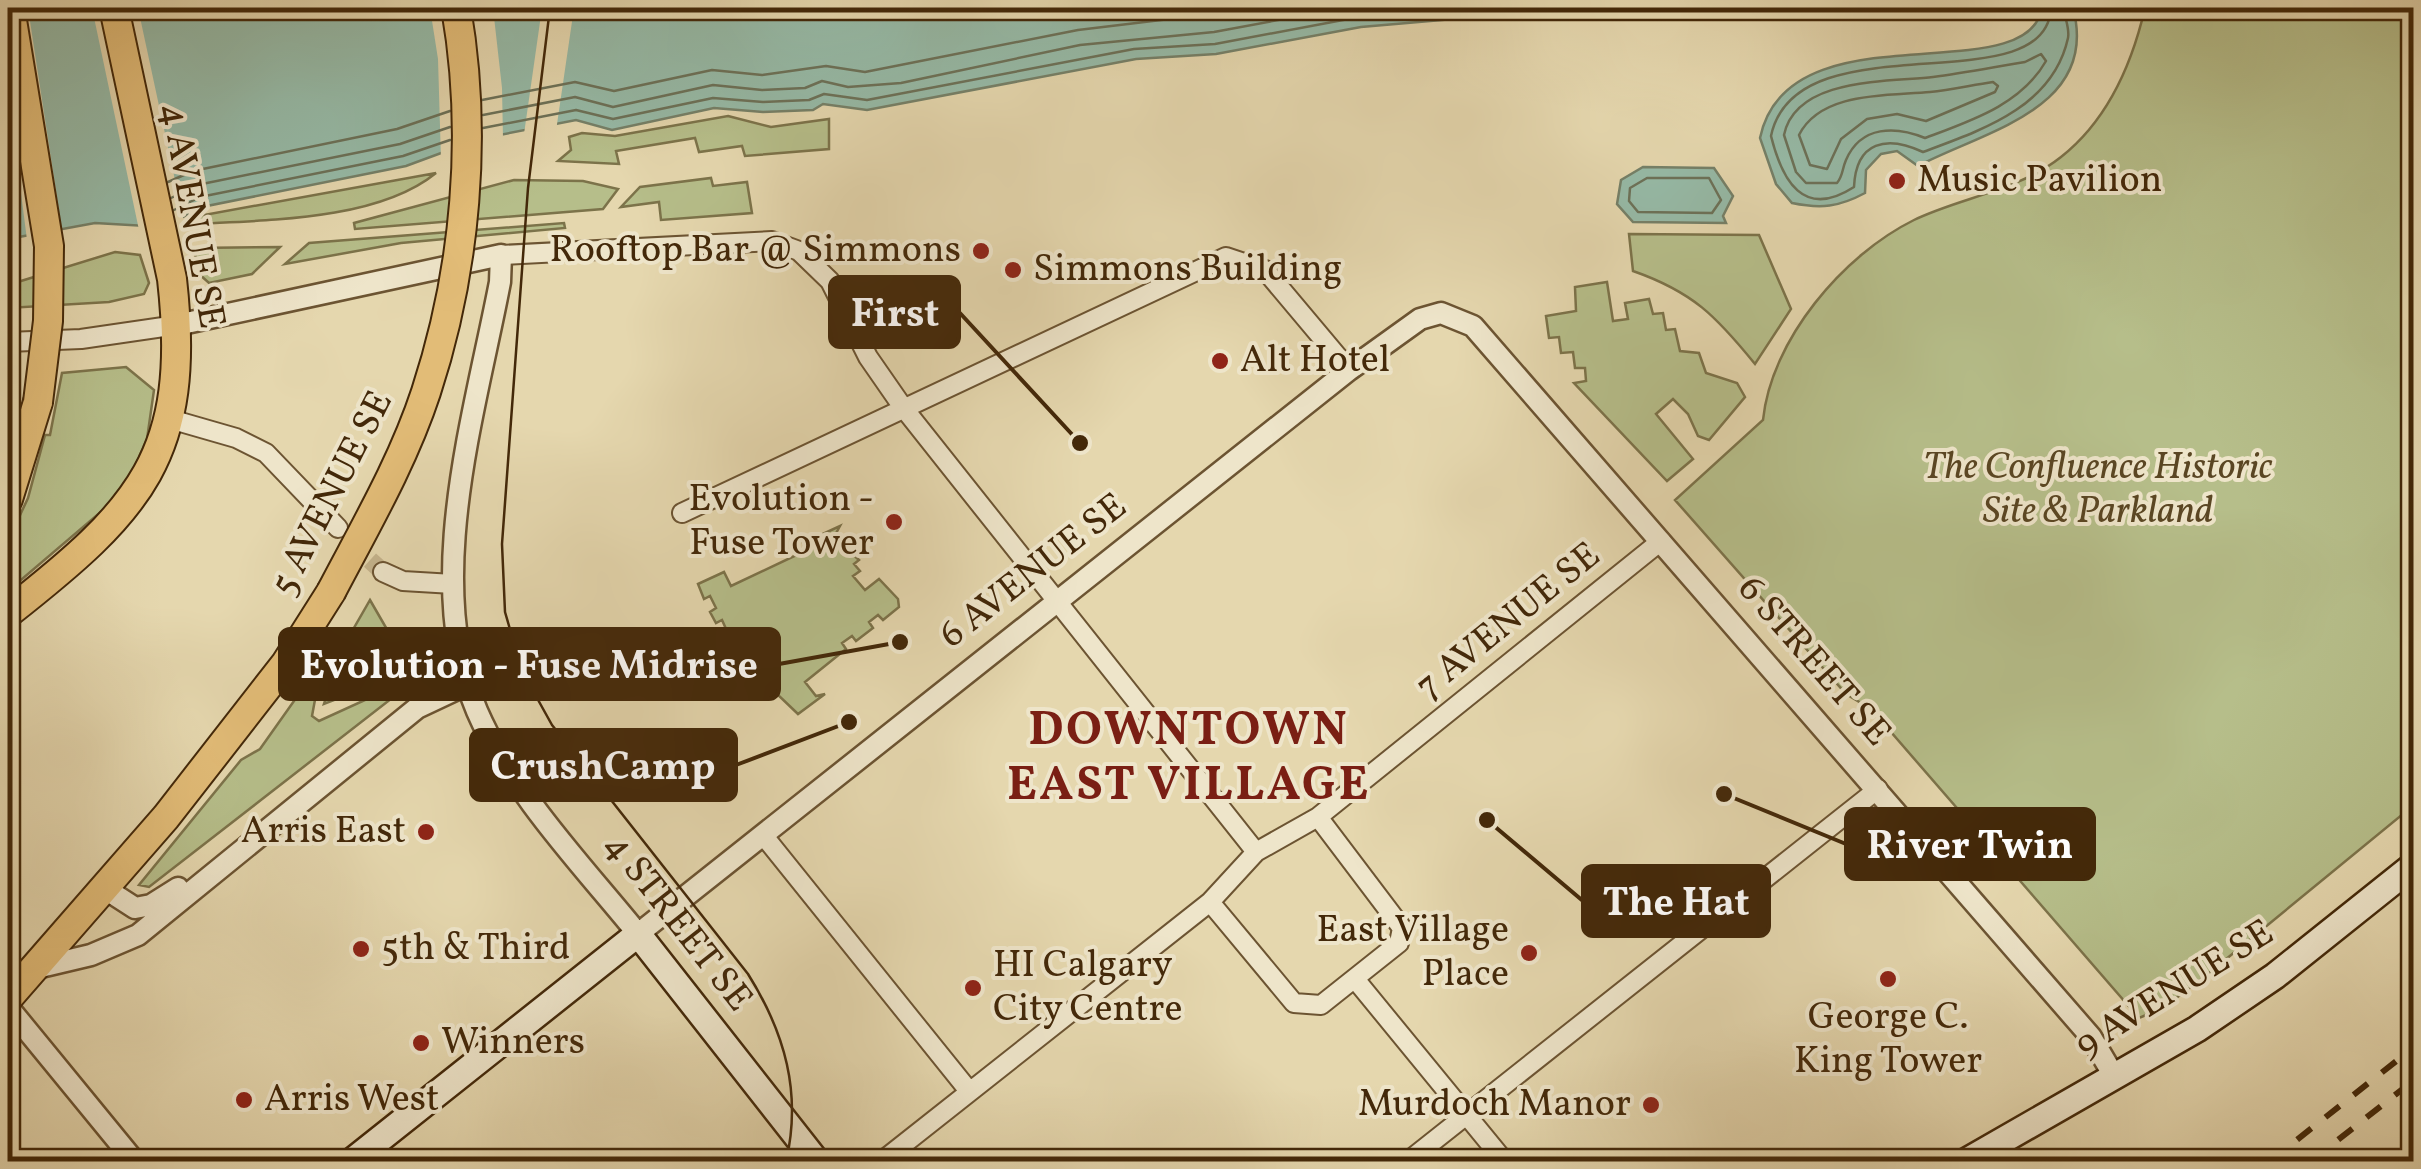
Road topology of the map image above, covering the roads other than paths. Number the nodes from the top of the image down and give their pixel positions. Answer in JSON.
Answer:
{"nodes":[{"id":1,"x":10,"y":8,"type":"edge"},
{"id":2,"x":114,"y":8,"type":"edge"},
{"id":3,"x":456,"y":8,"type":"edge"},
{"id":4,"x":501,"y":256,"type":"junction"},
{"id":5,"x":1442,"y":313,"type":"joint"},
{"id":6,"x":177,"y":324,"type":"junction"},
{"id":7,"x":8,"y":342,"type":"edge"},
{"id":8,"x":1349,"y":370,"type":"junction"},
{"id":9,"x":902,"y":406,"type":"junction"},
{"id":10,"x":170,"y":419,"type":"junction"},
{"id":11,"x":8,"y":500,"type":"edge"},
{"id":12,"x":682,"y":513,"type":"dead end"},
{"id":13,"x":338,"y":528,"type":"tunnel mouth"},
{"id":14,"x":1661,"y":541,"type":"junction"},
{"id":15,"x":383,"y":572,"type":"tunnel mouth"},
{"id":16,"x":454,"y":584,"type":"junction"},
{"id":17,"x":1057,"y":602,"type":"junction"},
{"id":18,"x":8,"y":613,"type":"edge"},
{"id":19,"x":468,"y":684,"type":"junction"},
{"id":20,"x":1878,"y":789,"type":"junction"},
{"id":21,"x":1318,"y":817,"type":"junction"},
{"id":22,"x":763,"y":834,"type":"junction"},
{"id":23,"x":234,"y":852,"type":"junction"},
{"id":24,"x":1256,"y":852,"type":"junction"},
{"id":25,"x":2414,"y":866,"type":"edge"},
{"id":26,"x":104,"y":888,"type":"junction"},
{"id":27,"x":1210,"y":902,"type":"junction"},
{"id":28,"x":638,"y":934,"type":"junction"},
{"id":29,"x":30,"y":969,"type":"junction"},
{"id":30,"x":1355,"y":979,"type":"junction"},
{"id":31,"x":8,"y":998,"type":"edge"},
{"id":32,"x":8,"y":1007,"type":"edge"},
{"id":33,"x":2114,"y":1076,"type":"junction"},
{"id":34,"x":969,"y":1091,"type":"junction"},
{"id":35,"x":1468,"y":1114,"type":"junction"},
{"id":36,"x":135,"y":1162,"type":"edge"},
{"id":37,"x":350,"y":1162,"type":"edge"},
{"id":38,"x":817,"y":1162,"type":"edge"},
{"id":39,"x":882,"y":1162,"type":"edge"},
{"id":40,"x":1408,"y":1162,"type":"edge"},
{"id":41,"x":1505,"y":1162,"type":"edge"},
{"id":42,"x":1965,"y":1162,"type":"edge"}],
"edges":[{"from":1,"to":11,"type":"main road","bridge":true},
{"from":2,"to":6,"type":"main road","name":"4 AVENUE SE"},
{"from":3,"to":26,"type":"main road","name":"5 AVENUE SE","bridge":true},
{"from":4,"to":6,"type":"street"},
{"from":4,"to":9,"type":"street"},
{"from":4,"to":16,"type":"street","name":"4 STREET SE"},
{"from":5,"to":8,"type":"street","name":"6 AVENUE SE"},
{"from":5,"to":14,"type":"street","name":"6 STREET SE"},
{"from":6,"to":7,"type":"street"},
{"from":6,"to":10,"type":"main road","name":"4 AVENUE SE"},
{"from":8,"to":9,"type":"street"},
{"from":8,"to":17,"type":"street","name":"6 AVENUE SE"},
{"from":9,"to":12,"type":"street"},
{"from":9,"to":17,"type":"street"},
{"from":10,"to":13,"type":"street"},
{"from":10,"to":18,"type":"main road","name":"4 AVENUE SE"},
{"from":14,"to":20,"type":"street","name":"6 STREET SE"},
{"from":14,"to":21,"type":"street","name":"7 AVENUE SE"},
{"from":15,"to":16,"type":"street"},
{"from":16,"to":19,"type":"street","name":"4 STREET SE"},
{"from":17,"to":22,"type":"street","name":"6 AVENUE SE"},
{"from":17,"to":24,"type":"street"},
{"from":19,"to":23,"type":"street"},
{"from":19,"to":28,"type":"street","name":"4 STREET SE"},
{"from":20,"to":33,"type":"street","name":"6 STREET SE"},
{"from":20,"to":35,"type":"street"},
{"from":21,"to":24,"type":"street","name":"7 AVENUE SE"},
{"from":21,"to":30,"type":"street"},
{"from":22,"to":28,"type":"street","name":"6 AVENUE SE"},
{"from":22,"to":34,"type":"street"},
{"from":23,"to":26,"type":"street"},
{"from":23,"to":29,"type":"street"},
{"from":24,"to":27,"type":"street","name":"7 AVENUE SE"},
{"from":25,"to":33,"type":"main road","name":"9 AVENUE SE"},
{"from":26,"to":29,"type":"main road","name":"5 AVENUE SE"},
{"from":27,"to":30,"type":"street"},
{"from":27,"to":34,"type":"street","name":"7 AVENUE SE"},
{"from":28,"to":37,"type":"main road","name":"6 AVENUE SE"},
{"from":28,"to":38,"type":"main road","name":"4 STREET SE"},
{"from":29,"to":31,"type":"main road","name":"5 AVENUE SE"},
{"from":30,"to":35,"type":"street"},
{"from":32,"to":36,"type":"street"},
{"from":33,"to":42,"type":"main road","name":"9 AVENUE SE"},
{"from":34,"to":39,"type":"street","name":"7 AVENUE SE"},
{"from":35,"to":40,"type":"street"},
{"from":35,"to":41,"type":"street"}]}
